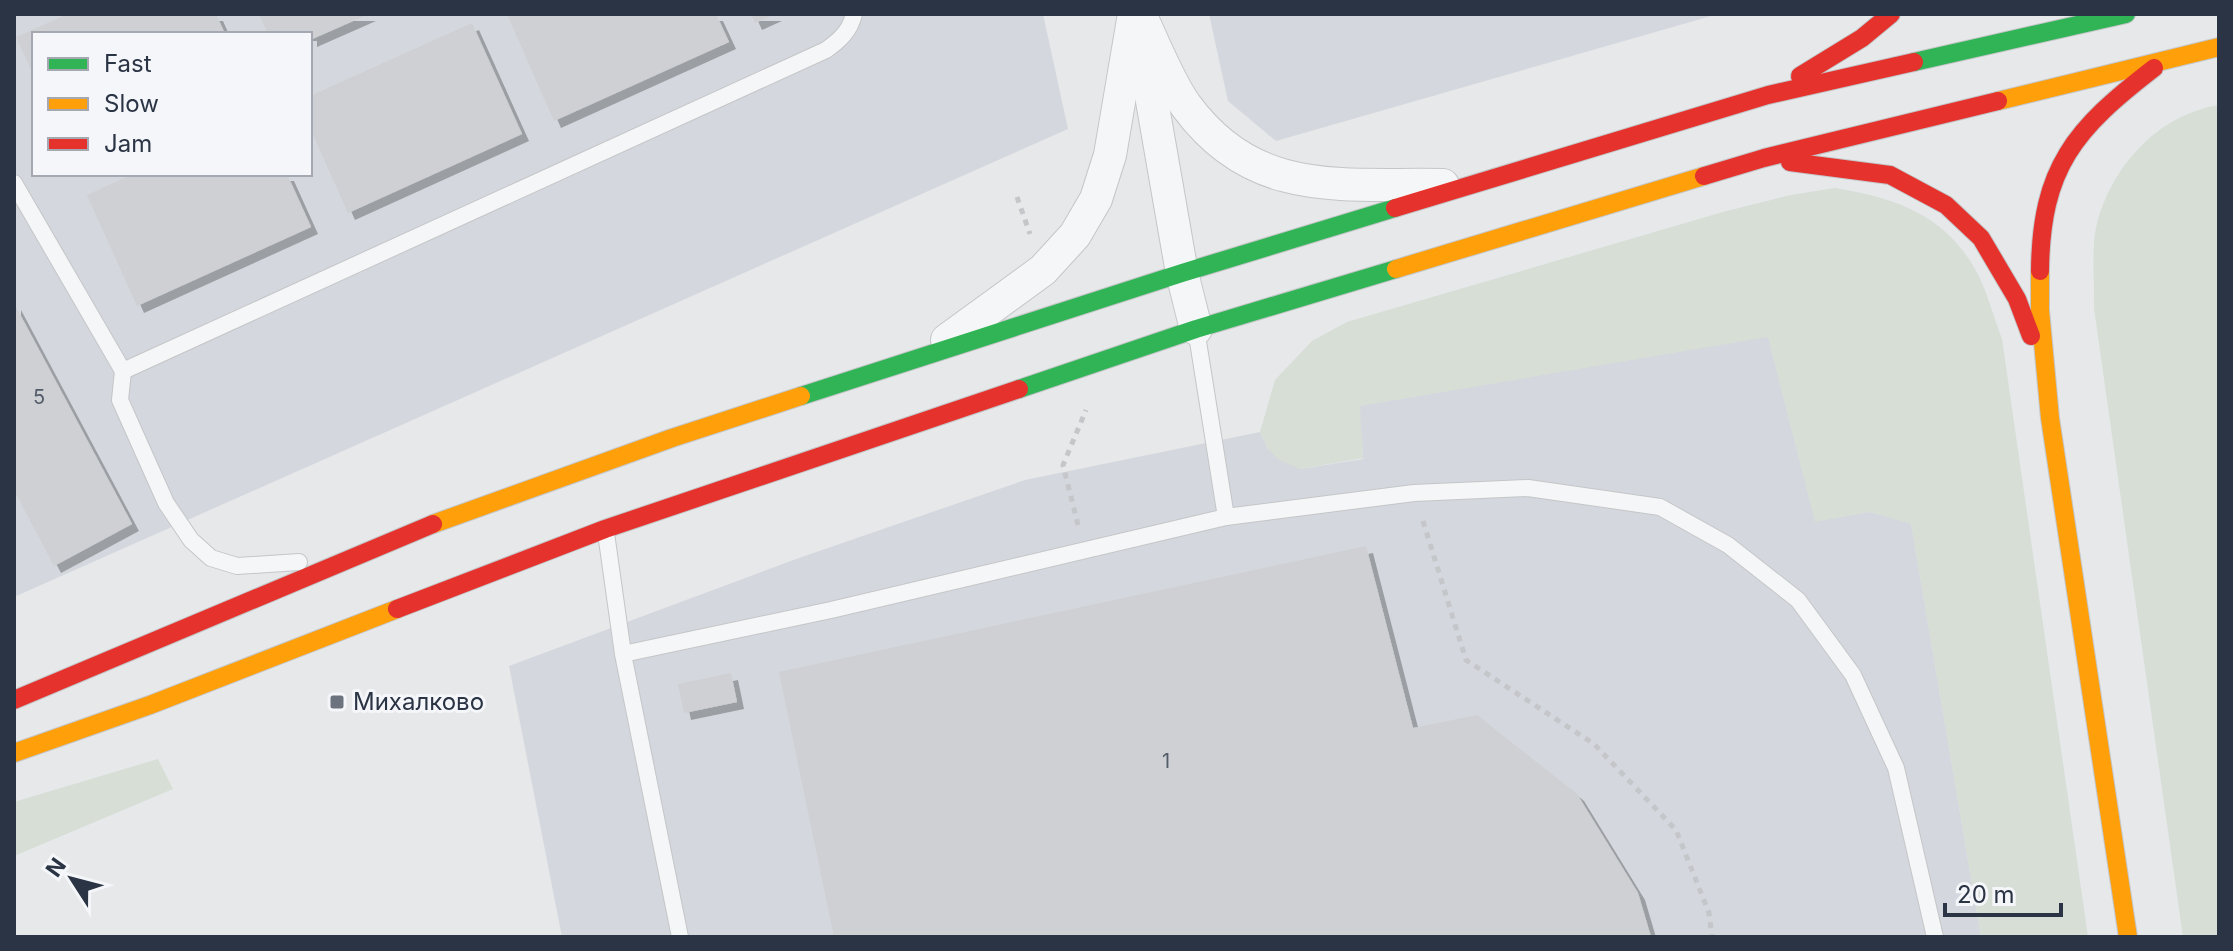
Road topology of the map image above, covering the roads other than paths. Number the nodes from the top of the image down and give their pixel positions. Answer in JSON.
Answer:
{"nodes":[{"id":1,"x":854,"y":14,"type":"edge"},
{"id":2,"x":1137,"y":14,"type":"edge"},
{"id":3,"x":1891,"y":14,"type":"edge"},
{"id":4,"x":2126,"y":14,"type":"edge"},
{"id":5,"x":2219,"y":47,"type":"edge"},
{"id":6,"x":2162,"y":62,"type":"junction"},
{"id":7,"x":1768,"y":95,"type":"junction"},
{"id":8,"x":1764,"y":158,"type":"junction"},
{"id":9,"x":14,"y":183,"type":"edge"},
{"id":10,"x":1471,"y":185,"type":"junction"},
{"id":11,"x":1182,"y":273,"type":"junction"},
{"id":12,"x":1196,"y":329,"type":"junction"},
{"id":13,"x":926,"y":355,"type":"junction"},
{"id":14,"x":123,"y":371,"type":"junction"},
{"id":15,"x":2046,"y":380,"type":"junction"},
{"id":16,"x":1226,"y":517,"type":"junction"},
{"id":17,"x":605,"y":529,"type":"junction"},
{"id":18,"x":348,"y":559,"type":"junction"},
{"id":19,"x":623,"y":654,"type":"junction"},
{"id":20,"x":15,"y":696,"type":"edge"},
{"id":21,"x":14,"y":753,"type":"edge"},
{"id":22,"x":680,"y":937,"type":"edge"},
{"id":23,"x":1935,"y":937,"type":"edge"},
{"id":24,"x":2128,"y":937,"type":"edge"}],
"edges":[{"from":1,"to":14,"type":"lane"},
{"from":2,"to":10,"type":"street"},
{"from":2,"to":11,"type":"street"},
{"from":2,"to":13,"type":"street"},
{"from":3,"to":7,"type":"street"},
{"from":4,"to":7,"type":"street"},
{"from":5,"to":6,"type":"street"},
{"from":6,"to":8,"type":"street"},
{"from":6,"to":15,"type":"street"},
{"from":7,"to":10,"type":"street"},
{"from":8,"to":12,"type":"street"},
{"from":8,"to":15,"type":"street"},
{"from":9,"to":14,"type":"lane"},
{"from":10,"to":11,"type":"street"},
{"from":11,"to":12,"type":"street"},
{"from":11,"to":13,"type":"street"},
{"from":12,"to":16,"type":"lane"},
{"from":12,"to":17,"type":"street"},
{"from":13,"to":18,"type":"street"},
{"from":14,"to":18,"type":"lane"},
{"from":15,"to":24,"type":"street"},
{"from":16,"to":19,"type":"lane"},
{"from":16,"to":23,"type":"lane"},
{"from":17,"to":19,"type":"lane"},
{"from":17,"to":21,"type":"street"},
{"from":18,"to":20,"type":"street"},
{"from":19,"to":22,"type":"lane"}]}
